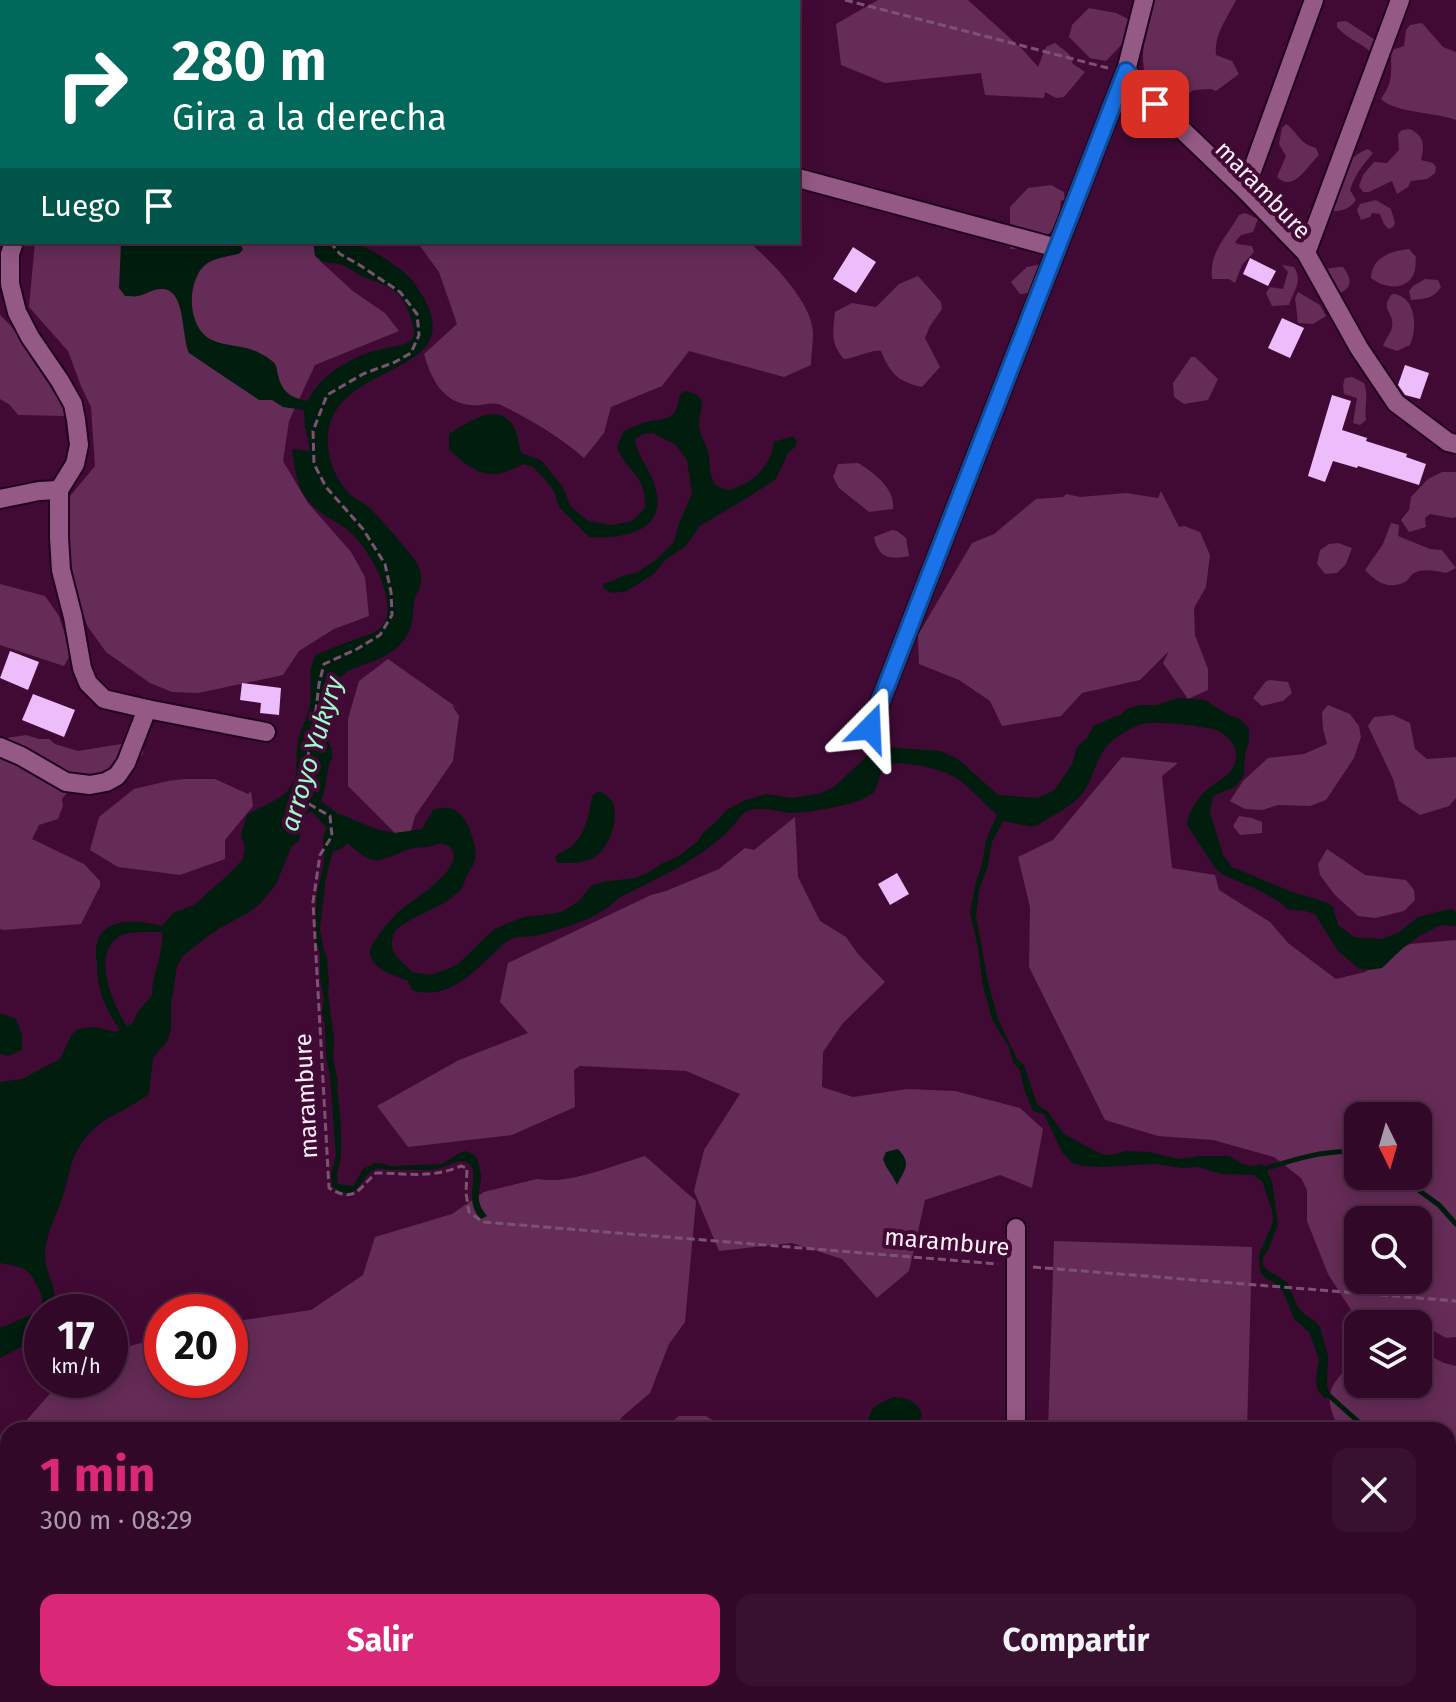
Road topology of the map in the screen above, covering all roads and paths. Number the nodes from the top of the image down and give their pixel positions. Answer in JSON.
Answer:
{"nodes":[{"id":1,"x":845,"y":0,"type":"edge"},
{"id":2,"x":1144,"y":0,"type":"edge"},
{"id":3,"x":1314,"y":0,"type":"edge"},
{"id":4,"x":1400,"y":0,"type":"edge"},
{"id":5,"x":1116,"y":69,"type":"junction"},
{"id":6,"x":800,"y":179,"type":"edge"},
{"id":7,"x":1245,"y":190,"type":"junction"},
{"id":8,"x":13,"y":244,"type":"edge"},
{"id":9,"x":332,"y":244,"type":"edge"},
{"id":10,"x":1057,"y":248,"type":"junction"},
{"id":11,"x":1306,"y":253,"type":"junction"},
{"id":12,"x":5,"y":264,"type":"edge"},
{"id":13,"x":1456,"y":444,"type":"edge"},
{"id":14,"x":59,"y":490,"type":"junction"},
{"id":15,"x":0,"y":499,"type":"edge"},
{"id":16,"x":147,"y":709,"type":"junction"},
{"id":17,"x":870,"y":728,"type":"dead end"},
{"id":18,"x":266,"y":732,"type":"dead end"},
{"id":19,"x":0,"y":747,"type":"edge"},
{"id":20,"x":1016,"y":1228,"type":"dead end"},
{"id":21,"x":1001,"y":1264,"type":"dead end"},
{"id":22,"x":1032,"y":1267,"type":"dead end"},
{"id":23,"x":1456,"y":1301,"type":"edge"},
{"id":24,"x":1016,"y":1422,"type":"edge"}],
"edges":[{"from":1,"to":5,"type":"path"},
{"from":2,"to":5,"type":"street"},
{"from":3,"to":7,"type":"street"},
{"from":4,"to":11,"type":"street"},
{"from":5,"to":7,"type":"street"},
{"from":5,"to":10,"type":"street"},
{"from":6,"to":10,"type":"street"},
{"from":7,"to":11,"type":"street"},
{"from":8,"to":12,"type":"street"},
{"from":9,"to":21,"type":"path","name":"marambure"},
{"from":10,"to":17,"type":"street"},
{"from":11,"to":13,"type":"street"},
{"from":12,"to":14,"type":"street"},
{"from":14,"to":15,"type":"street"},
{"from":14,"to":16,"type":"street"},
{"from":16,"to":18,"type":"street"},
{"from":16,"to":19,"type":"street"},
{"from":20,"to":24,"type":"street"},
{"from":22,"to":23,"type":"path","name":"marambure"}]}
